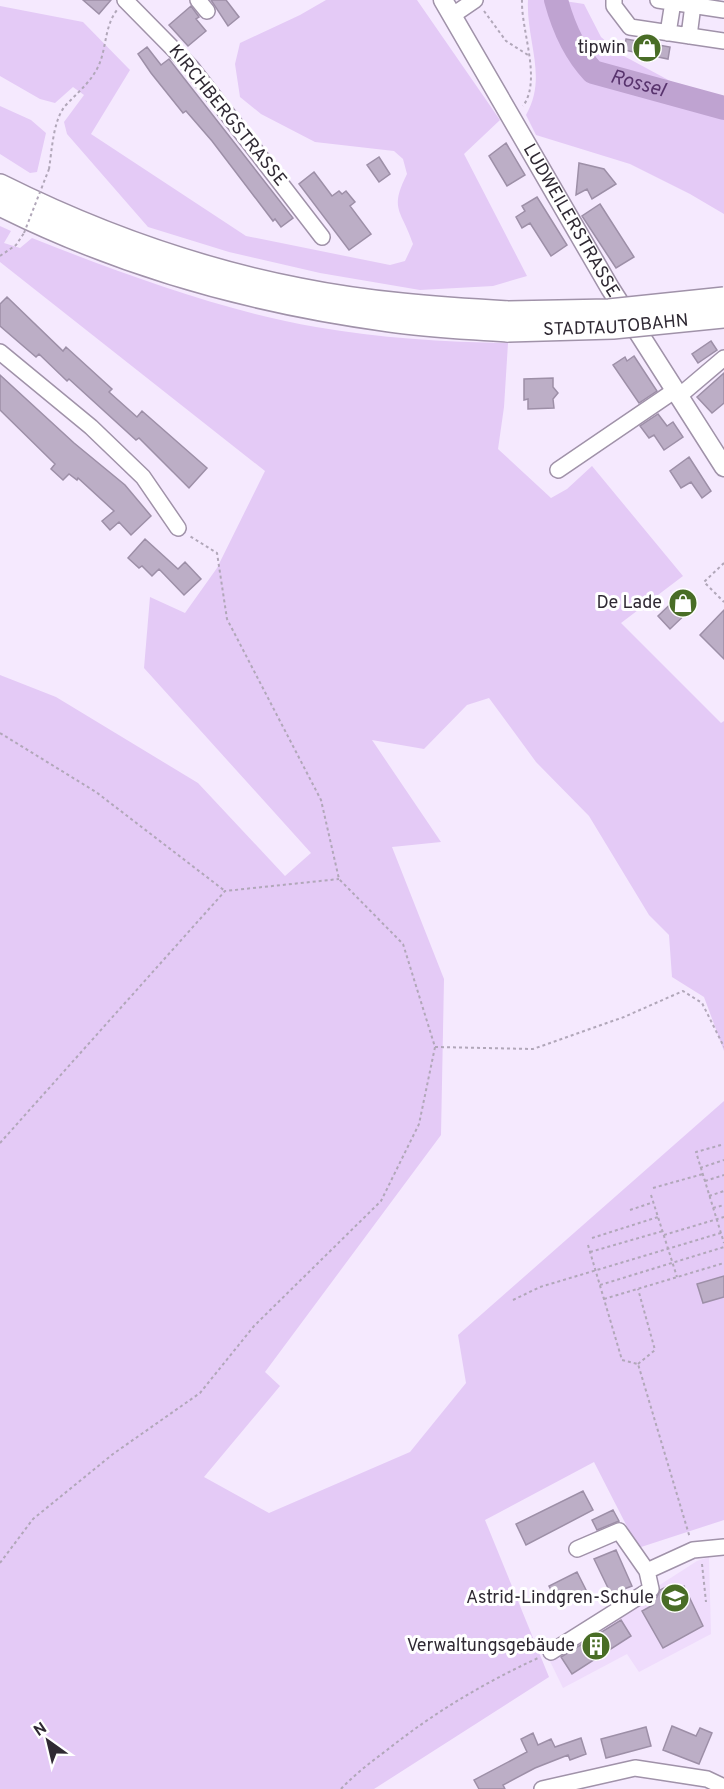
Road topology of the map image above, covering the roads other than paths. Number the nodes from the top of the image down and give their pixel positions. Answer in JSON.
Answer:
{"nodes":[{"id":1,"x":614,"y":0,"type":"edge"},
{"id":2,"x":665,"y":1,"type":"edge"},
{"id":3,"x":478,"y":3,"type":"edge"},
{"id":4,"x":121,"y":5,"type":"edge"},
{"id":5,"x":693,"y":5,"type":"junction"},
{"id":6,"x":448,"y":7,"type":"edge"},
{"id":7,"x":724,"y":10,"type":"edge"},
{"id":8,"x":668,"y":33,"type":"junction"},
{"id":9,"x":689,"y":36,"type":"junction"},
{"id":10,"x":724,"y":41,"type":"edge"},
{"id":11,"x":0,"y":185,"type":"edge"},
{"id":12,"x":0,"y":205,"type":"edge"},
{"id":13,"x":322,"y":237,"type":"dead end"},
{"id":14,"x":724,"y":298,"type":"edge"},
{"id":15,"x":724,"y":316,"type":"edge"},
{"id":16,"x":508,"y":322,"type":"junction"},
{"id":17,"x":0,"y":352,"type":"edge"},
{"id":18,"x":724,"y":358,"type":"edge"},
{"id":19,"x":676,"y":394,"type":"junction"},
{"id":20,"x":724,"y":467,"type":"edge"},
{"id":21,"x":558,"y":470,"type":"dead end"},
{"id":22,"x":178,"y":528,"type":"road end"},
{"id":23,"x":724,"y":1547,"type":"edge"},
{"id":24,"x":577,"y":1549,"type":"dead end"},
{"id":25,"x":647,"y":1572,"type":"junction"},
{"id":26,"x":551,"y":1652,"type":"road end"},
{"id":27,"x":724,"y":1788,"type":"edge"},
{"id":28,"x":542,"y":1789,"type":"edge"}],
"edges":[{"from":1,"to":8,"type":"street"},
{"from":2,"to":5,"type":"street"},
{"from":2,"to":8,"type":"street"},
{"from":3,"to":6,"type":"street"},
{"from":4,"to":13,"type":"street","name":"KIRCHBERGSTRASSE"},
{"from":5,"to":7,"type":"street"},
{"from":5,"to":9,"type":"street"},
{"from":6,"to":19,"type":"main road","name":"LUDWEILERSTRASSE"},
{"from":8,"to":9,"type":"street"},
{"from":9,"to":10,"type":"street"},
{"from":11,"to":16,"type":"highway"},
{"from":12,"to":16,"type":"highway"},
{"from":14,"to":16,"type":"highway","bridge":true},
{"from":15,"to":16,"type":"highway","name":"STADTAUTOBAHN","bridge":true},
{"from":17,"to":22,"type":"street"},
{"from":18,"to":19,"type":"street"},
{"from":19,"to":20,"type":"main road","name":"LUDWEILERSTRASSE"},
{"from":19,"to":21,"type":"street"},
{"from":23,"to":25,"type":"street"},
{"from":24,"to":25,"type":"street"},
{"from":25,"to":26,"type":"street"},
{"from":27,"to":28,"type":"street"}]}
